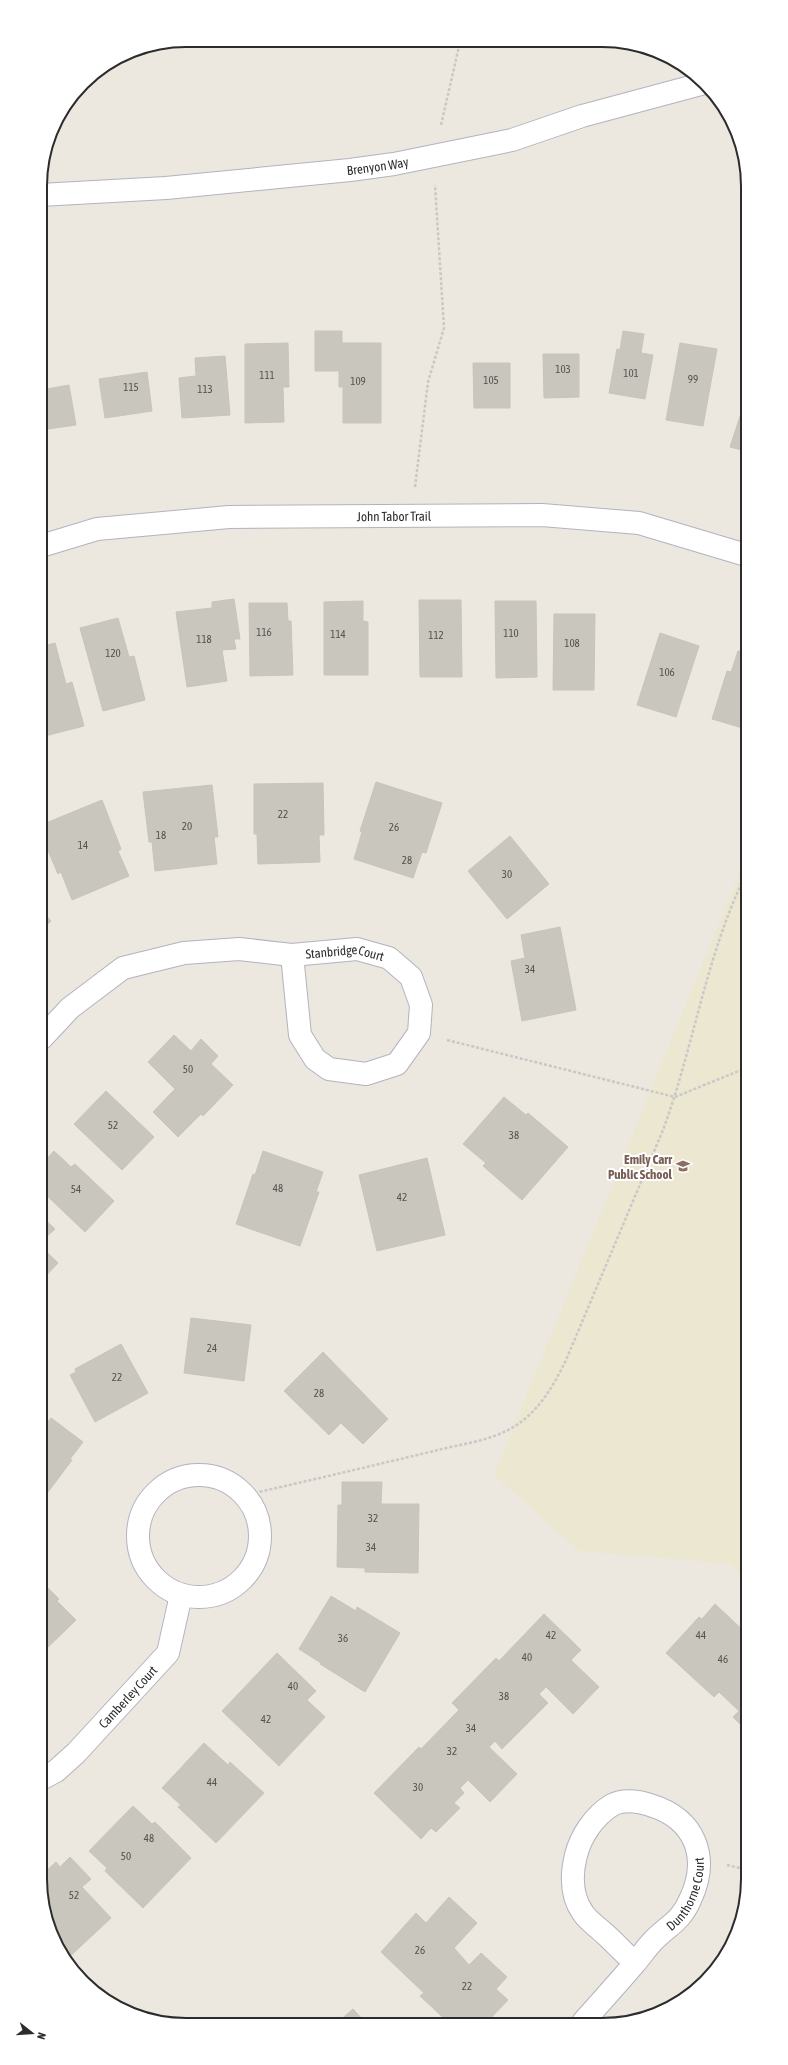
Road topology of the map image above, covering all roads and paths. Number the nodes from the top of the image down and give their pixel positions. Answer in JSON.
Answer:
{"nodes":[{"id":1,"x":459,"y":47,"type":"edge"},
{"id":2,"x":697,"y":85,"type":"edge"},
{"id":3,"x":434,"y":156,"type":"junction"},
{"id":4,"x":47,"y":195,"type":"edge"},
{"id":5,"x":411,"y":517,"type":"junction"},
{"id":6,"x":47,"y":544,"type":"edge"},
{"id":7,"x":741,"y":554,"type":"edge"},
{"id":8,"x":740,"y":886,"type":"edge"},
{"id":9,"x":292,"y":955,"type":"junction"},
{"id":10,"x":47,"y":1033,"type":"edge"},
{"id":11,"x":419,"y":1034,"type":"junction"},
{"id":12,"x":741,"y":1070,"type":"edge"},
{"id":13,"x":675,"y":1097,"type":"junction"},
{"id":14,"x":245,"y":1495,"type":"junction"},
{"id":15,"x":180,"y":1595,"type":"junction"},
{"id":16,"x":47,"y":1776,"type":"edge"},
{"id":17,"x":635,"y":1964,"type":"junction"},
{"id":18,"x":587,"y":2018,"type":"edge"}],
"edges":[{"from":1,"to":3,"type":"path"},
{"from":2,"to":3,"type":"street","name":"Brenyon Way"},
{"from":3,"to":4,"type":"street","name":"Brenyon Way"},
{"from":3,"to":5,"type":"path"},
{"from":5,"to":6,"type":"street","name":"John Tabor Trail"},
{"from":5,"to":7,"type":"street","name":"John Tabor Trail"},
{"from":8,"to":13,"type":"path"},
{"from":9,"to":10,"type":"street","name":"Stanbridge Court"},
{"from":9,"to":11,"type":"street","name":"Stanbridge Court"},
{"from":9,"to":11,"type":"street","name":"Stanbridge Court"},
{"from":11,"to":13,"type":"path"},
{"from":12,"to":13,"type":"path"},
{"from":13,"to":14,"type":"path"},
{"from":14,"to":15,"type":"street"},
{"from":14,"to":15,"type":"street"},
{"from":15,"to":16,"type":"street","name":"Camberley Court"},
{"from":17,"to":17,"type":"street","name":"Dunthorne Court"},
{"from":17,"to":18,"type":"street","name":"Dunthorne Court"}]}
